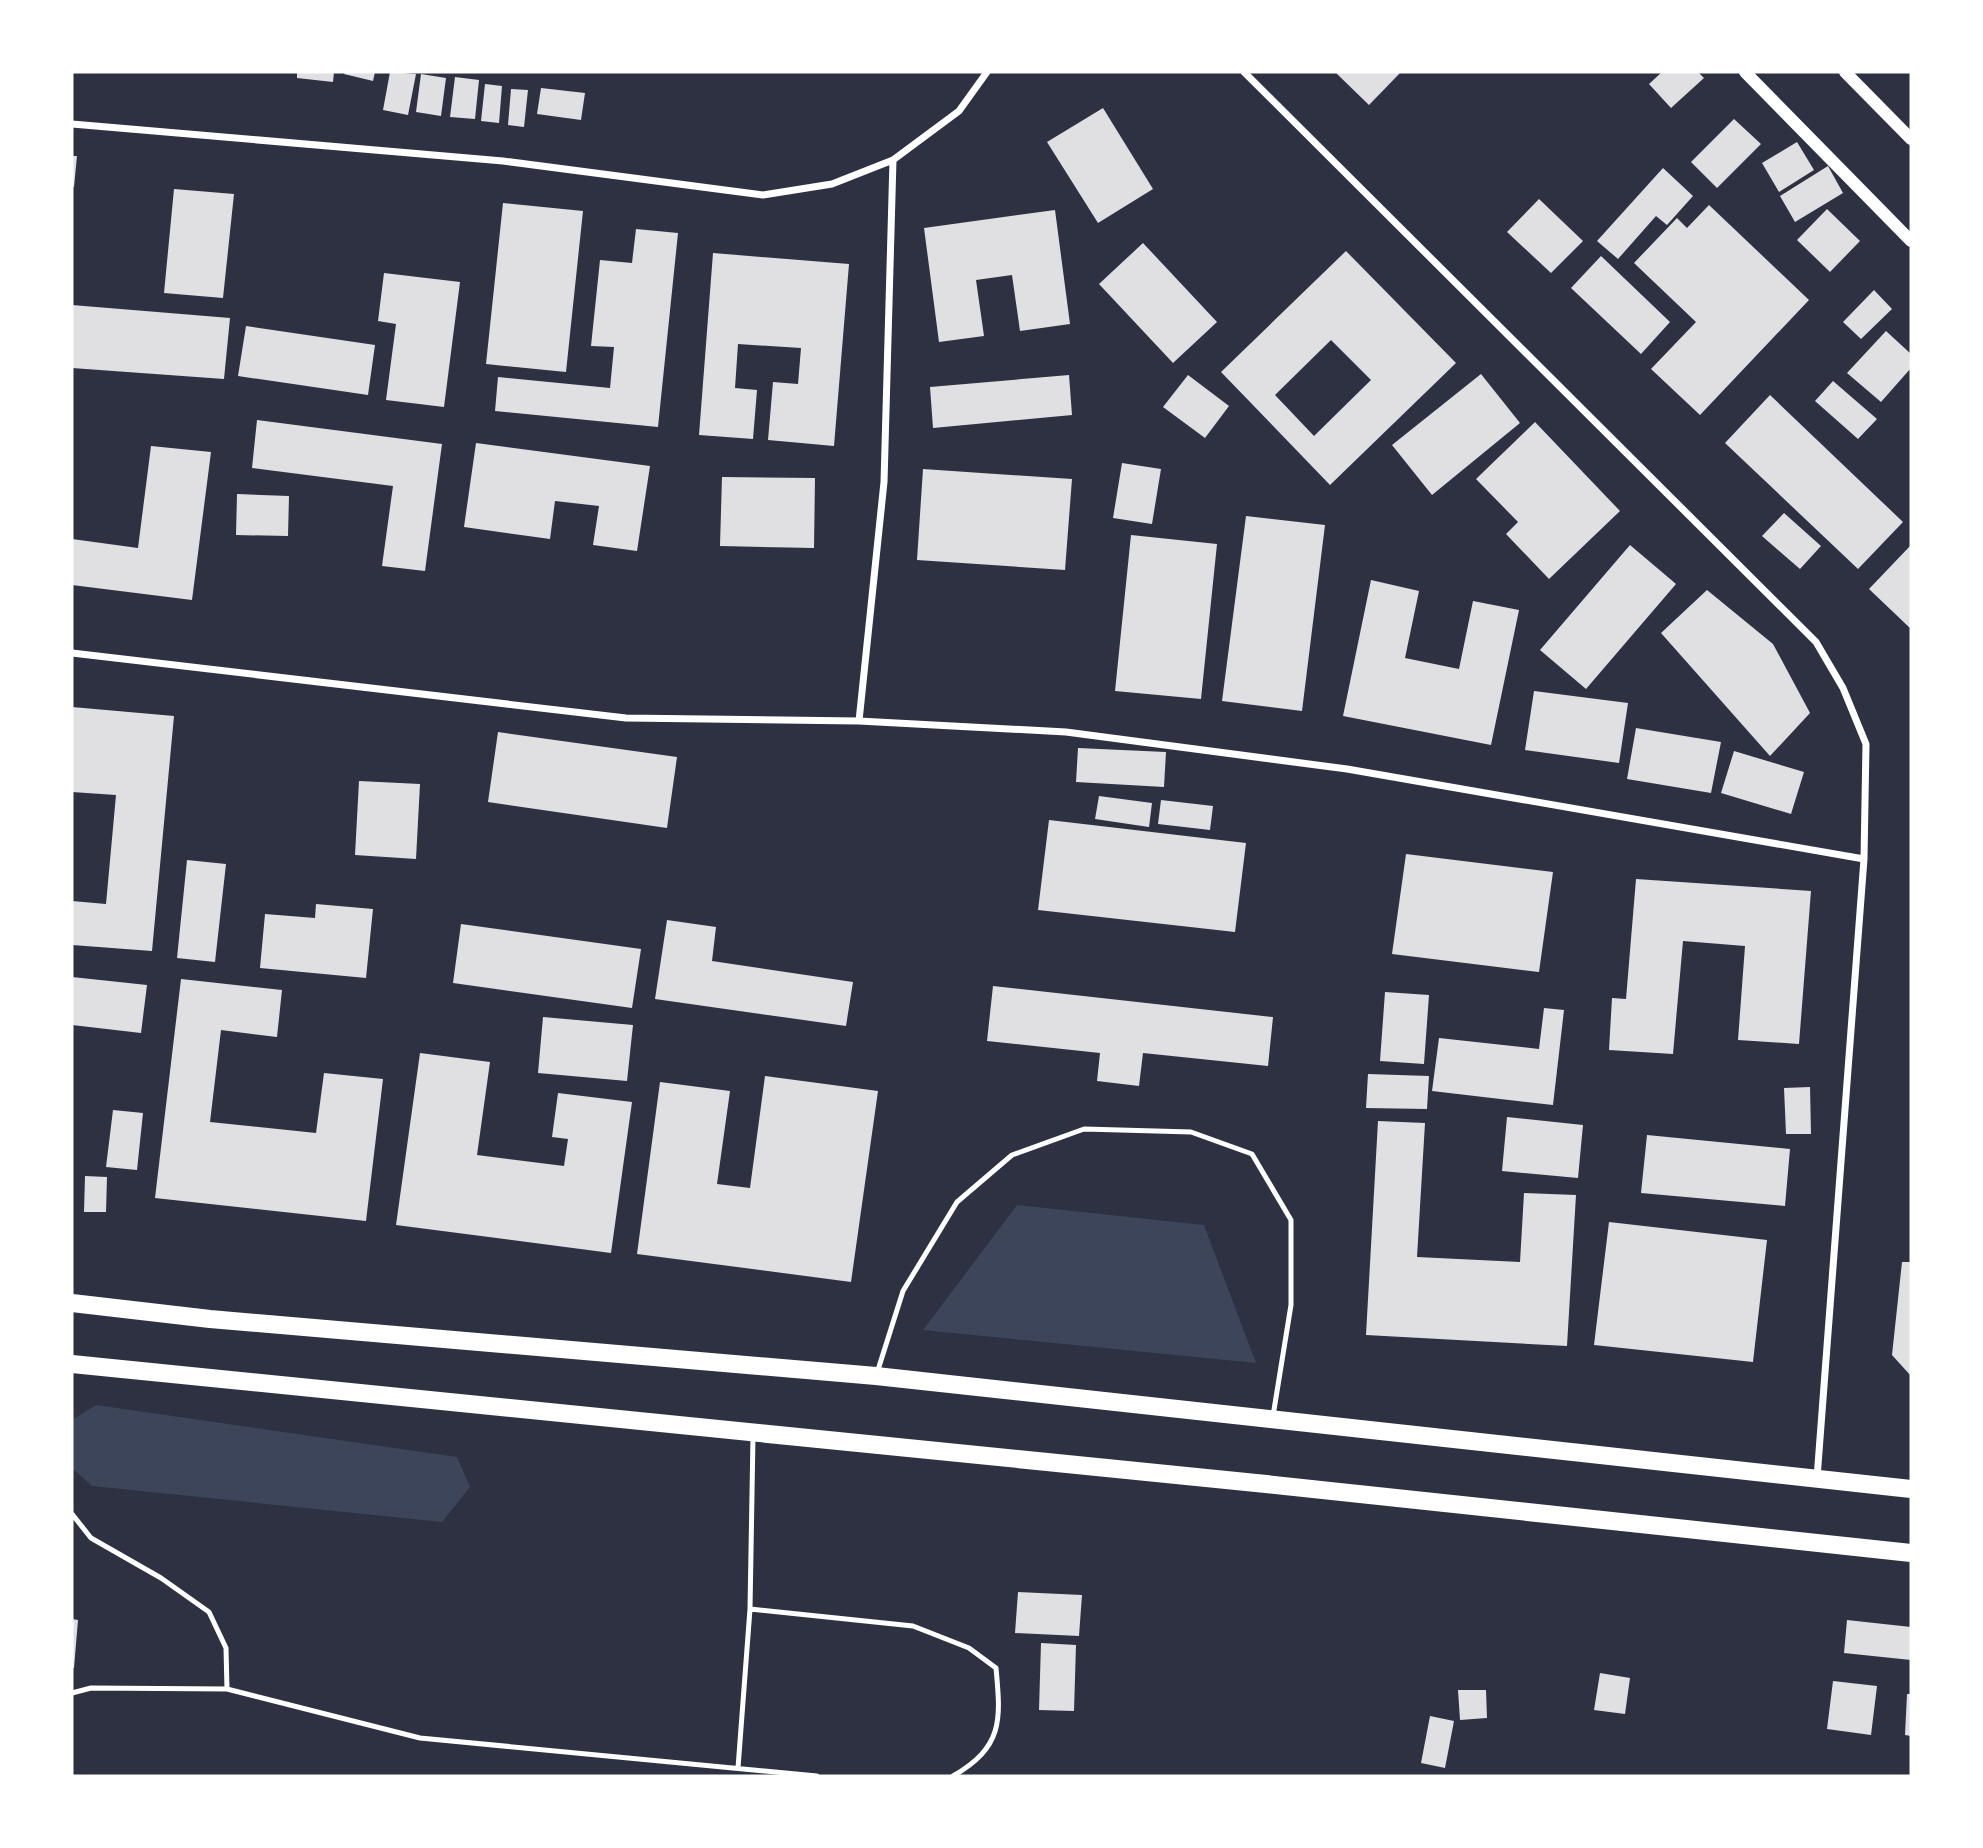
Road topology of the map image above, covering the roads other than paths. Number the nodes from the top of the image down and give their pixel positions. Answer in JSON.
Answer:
{"nodes":[{"id":1,"x":987,"y":72,"type":"edge"},
{"id":2,"x":1244,"y":72,"type":"edge"},
{"id":3,"x":1745,"y":72,"type":"edge"},
{"id":4,"x":1845,"y":72,"type":"edge"},
{"id":5,"x":72,"y":124,"type":"edge"},
{"id":6,"x":1911,"y":139,"type":"edge"},
{"id":7,"x":893,"y":160,"type":"junction"},
{"id":8,"x":1911,"y":241,"type":"edge"},
{"id":9,"x":72,"y":653,"type":"edge"},
{"id":10,"x":859,"y":722,"type":"junction"},
{"id":11,"x":1864,"y":859,"type":"junction"},
{"id":12,"x":72,"y":1303,"type":"edge"},
{"id":13,"x":72,"y":1364,"type":"edge"},
{"id":14,"x":876,"y":1376,"type":"junction"},
{"id":15,"x":1272,"y":1419,"type":"junction"},
{"id":16,"x":754,"y":1433,"type":"junction"},
{"id":17,"x":1817,"y":1478,"type":"junction"},
{"id":18,"x":1911,"y":1489,"type":"edge"},
{"id":19,"x":72,"y":1514,"type":"edge"},
{"id":20,"x":1911,"y":1552,"type":"edge"},
{"id":21,"x":750,"y":1609,"type":"junction"},
{"id":22,"x":227,"y":1689,"type":"junction"},
{"id":23,"x":72,"y":1693,"type":"edge"},
{"id":24,"x":738,"y":1768,"type":"junction"},
{"id":25,"x":817,"y":1776,"type":"edge"},
{"id":26,"x":953,"y":1776,"type":"edge"}],
"edges":[{"from":1,"to":7,"type":"street"},
{"from":2,"to":11,"type":"street"},
{"from":3,"to":8,"type":"street"},
{"from":4,"to":6,"type":"street"},
{"from":5,"to":7,"type":"street"},
{"from":7,"to":10,"type":"street"},
{"from":9,"to":10,"type":"street"},
{"from":10,"to":11,"type":"street"},
{"from":11,"to":17,"type":"street"},
{"from":12,"to":14,"type":"main road"},
{"from":13,"to":16,"type":"main road"},
{"from":14,"to":15,"type":"main road"},
{"from":14,"to":15,"type":"lane"},
{"from":15,"to":17,"type":"main road"},
{"from":16,"to":20,"type":"main road"},
{"from":16,"to":21,"type":"lane"},
{"from":17,"to":18,"type":"main road"},
{"from":19,"to":22,"type":"lane"},
{"from":21,"to":24,"type":"lane"},
{"from":21,"to":26,"type":"lane"},
{"from":22,"to":23,"type":"lane"},
{"from":22,"to":24,"type":"lane"},
{"from":24,"to":25,"type":"lane"}]}
